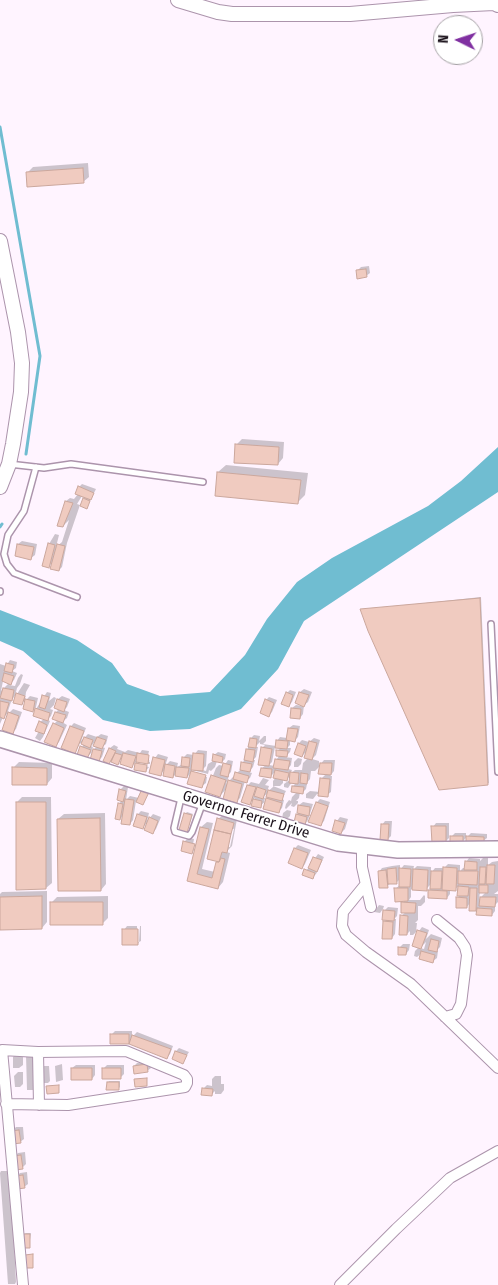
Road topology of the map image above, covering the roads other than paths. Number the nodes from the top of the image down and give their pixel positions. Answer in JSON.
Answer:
{"nodes":[{"id":1,"x":178,"y":0,"type":"edge"},
{"id":2,"x":498,"y":4,"type":"edge"},
{"id":3,"x":0,"y":241,"type":"edge"},
{"id":4,"x":9,"y":464,"type":"junction"},
{"id":5,"x":36,"y":467,"type":"junction"},
{"id":6,"x":202,"y":482,"type":"dead end"},
{"id":7,"x":0,"y":486,"type":"edge"},
{"id":8,"x":77,"y":597,"type":"dead end"},
{"id":9,"x":491,"y":624,"type":"dead end"},
{"id":10,"x":0,"y":739,"type":"edge"},
{"id":11,"x":498,"y":772,"type":"edge"},
{"id":12,"x":182,"y":795,"type":"junction"},
{"id":13,"x":203,"y":801,"type":"junction"},
{"id":14,"x":362,"y":847,"type":"junction"},
{"id":15,"x":498,"y":849,"type":"edge"},
{"id":16,"x":366,"y":885,"type":"junction"},
{"id":17,"x":371,"y":907,"type":"dead end"},
{"id":18,"x":437,"y":920,"type":"dead end"},
{"id":19,"x":445,"y":1018,"type":"junction"},
{"id":20,"x":38,"y":1052,"type":"junction"},
{"id":21,"x":498,"y":1068,"type":"edge"},
{"id":22,"x":2,"y":1072,"type":"edge"},
{"id":23,"x":6,"y":1104,"type":"junction"},
{"id":24,"x":39,"y":1105,"type":"junction"},
{"id":25,"x":498,"y":1151,"type":"edge"},
{"id":26,"x":23,"y":1285,"type":"edge"},
{"id":27,"x":340,"y":1285,"type":"edge"}],
"edges":[{"from":1,"to":2,"type":"street"},
{"from":3,"to":4,"type":"street"},
{"from":4,"to":5,"type":"lane"},
{"from":4,"to":7,"type":"street"},
{"from":5,"to":6,"type":"lane"},
{"from":5,"to":8,"type":"lane"},
{"from":9,"to":11,"type":"lane"},
{"from":10,"to":12,"type":"main road","name":"Governor Ferrer Drive"},
{"from":12,"to":13,"type":"main road","name":"Governor Ferrer Drive"},
{"from":12,"to":13,"type":"lane"},
{"from":13,"to":14,"type":"main road","name":"Governor Ferrer Drive"},
{"from":14,"to":15,"type":"main road","name":"Governor Ferrer Drive"},
{"from":14,"to":16,"type":"street"},
{"from":16,"to":17,"type":"street"},
{"from":16,"to":19,"type":"street"},
{"from":18,"to":19,"type":"street"},
{"from":19,"to":21,"type":"street"},
{"from":20,"to":22,"type":"street"},
{"from":20,"to":24,"type":"street"},
{"from":20,"to":24,"type":"street"},
{"from":22,"to":23,"type":"street"},
{"from":23,"to":24,"type":"street"},
{"from":23,"to":26,"type":"street"},
{"from":25,"to":27,"type":"street"}]}
